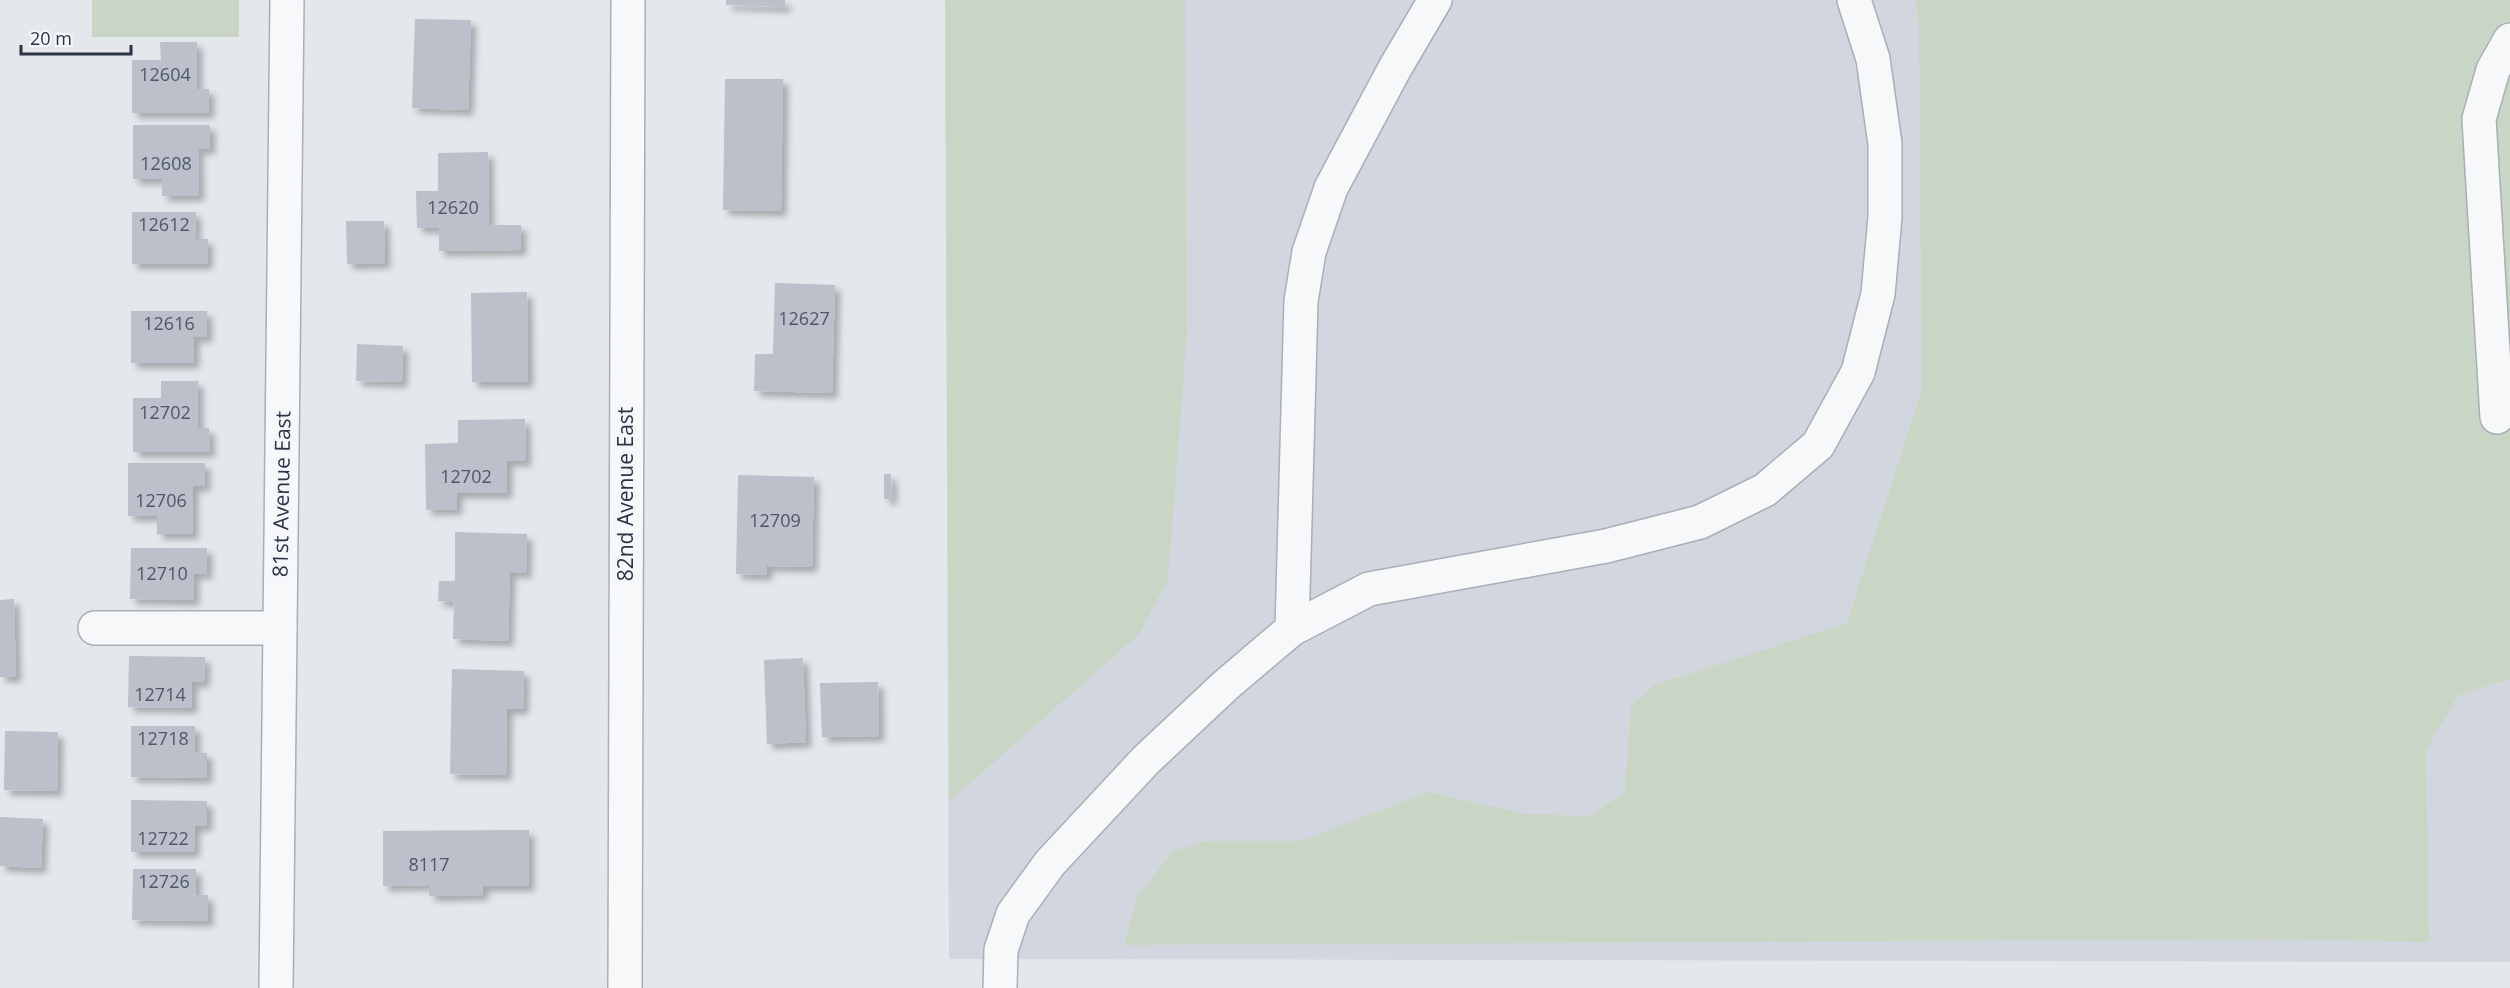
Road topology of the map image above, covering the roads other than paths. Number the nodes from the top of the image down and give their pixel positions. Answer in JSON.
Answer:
{"nodes":[{"id":1,"x":287,"y":0,"type":"edge"},
{"id":2,"x":628,"y":0,"type":"edge"},
{"id":3,"x":1435,"y":0,"type":"edge"},
{"id":4,"x":1854,"y":0,"type":"edge"},
{"id":5,"x":2510,"y":40,"type":"edge"},
{"id":6,"x":2497,"y":417,"type":"dead end"},
{"id":7,"x":95,"y":628,"type":"dead end"},
{"id":8,"x":280,"y":628,"type":"junction"},
{"id":9,"x":1292,"y":629,"type":"junction"},
{"id":10,"x":276,"y":988,"type":"edge"},
{"id":11,"x":625,"y":988,"type":"edge"},
{"id":12,"x":1000,"y":988,"type":"edge"}],
"edges":[{"from":1,"to":8,"type":"street","name":"81st Avenue East"},
{"from":2,"to":11,"type":"street","name":"82nd Avenue East"},
{"from":3,"to":9,"type":"street"},
{"from":4,"to":9,"type":"street"},
{"from":5,"to":6,"type":"street"},
{"from":7,"to":8,"type":"street"},
{"from":8,"to":10,"type":"street","name":"81st Avenue East"},
{"from":9,"to":12,"type":"street"}]}
